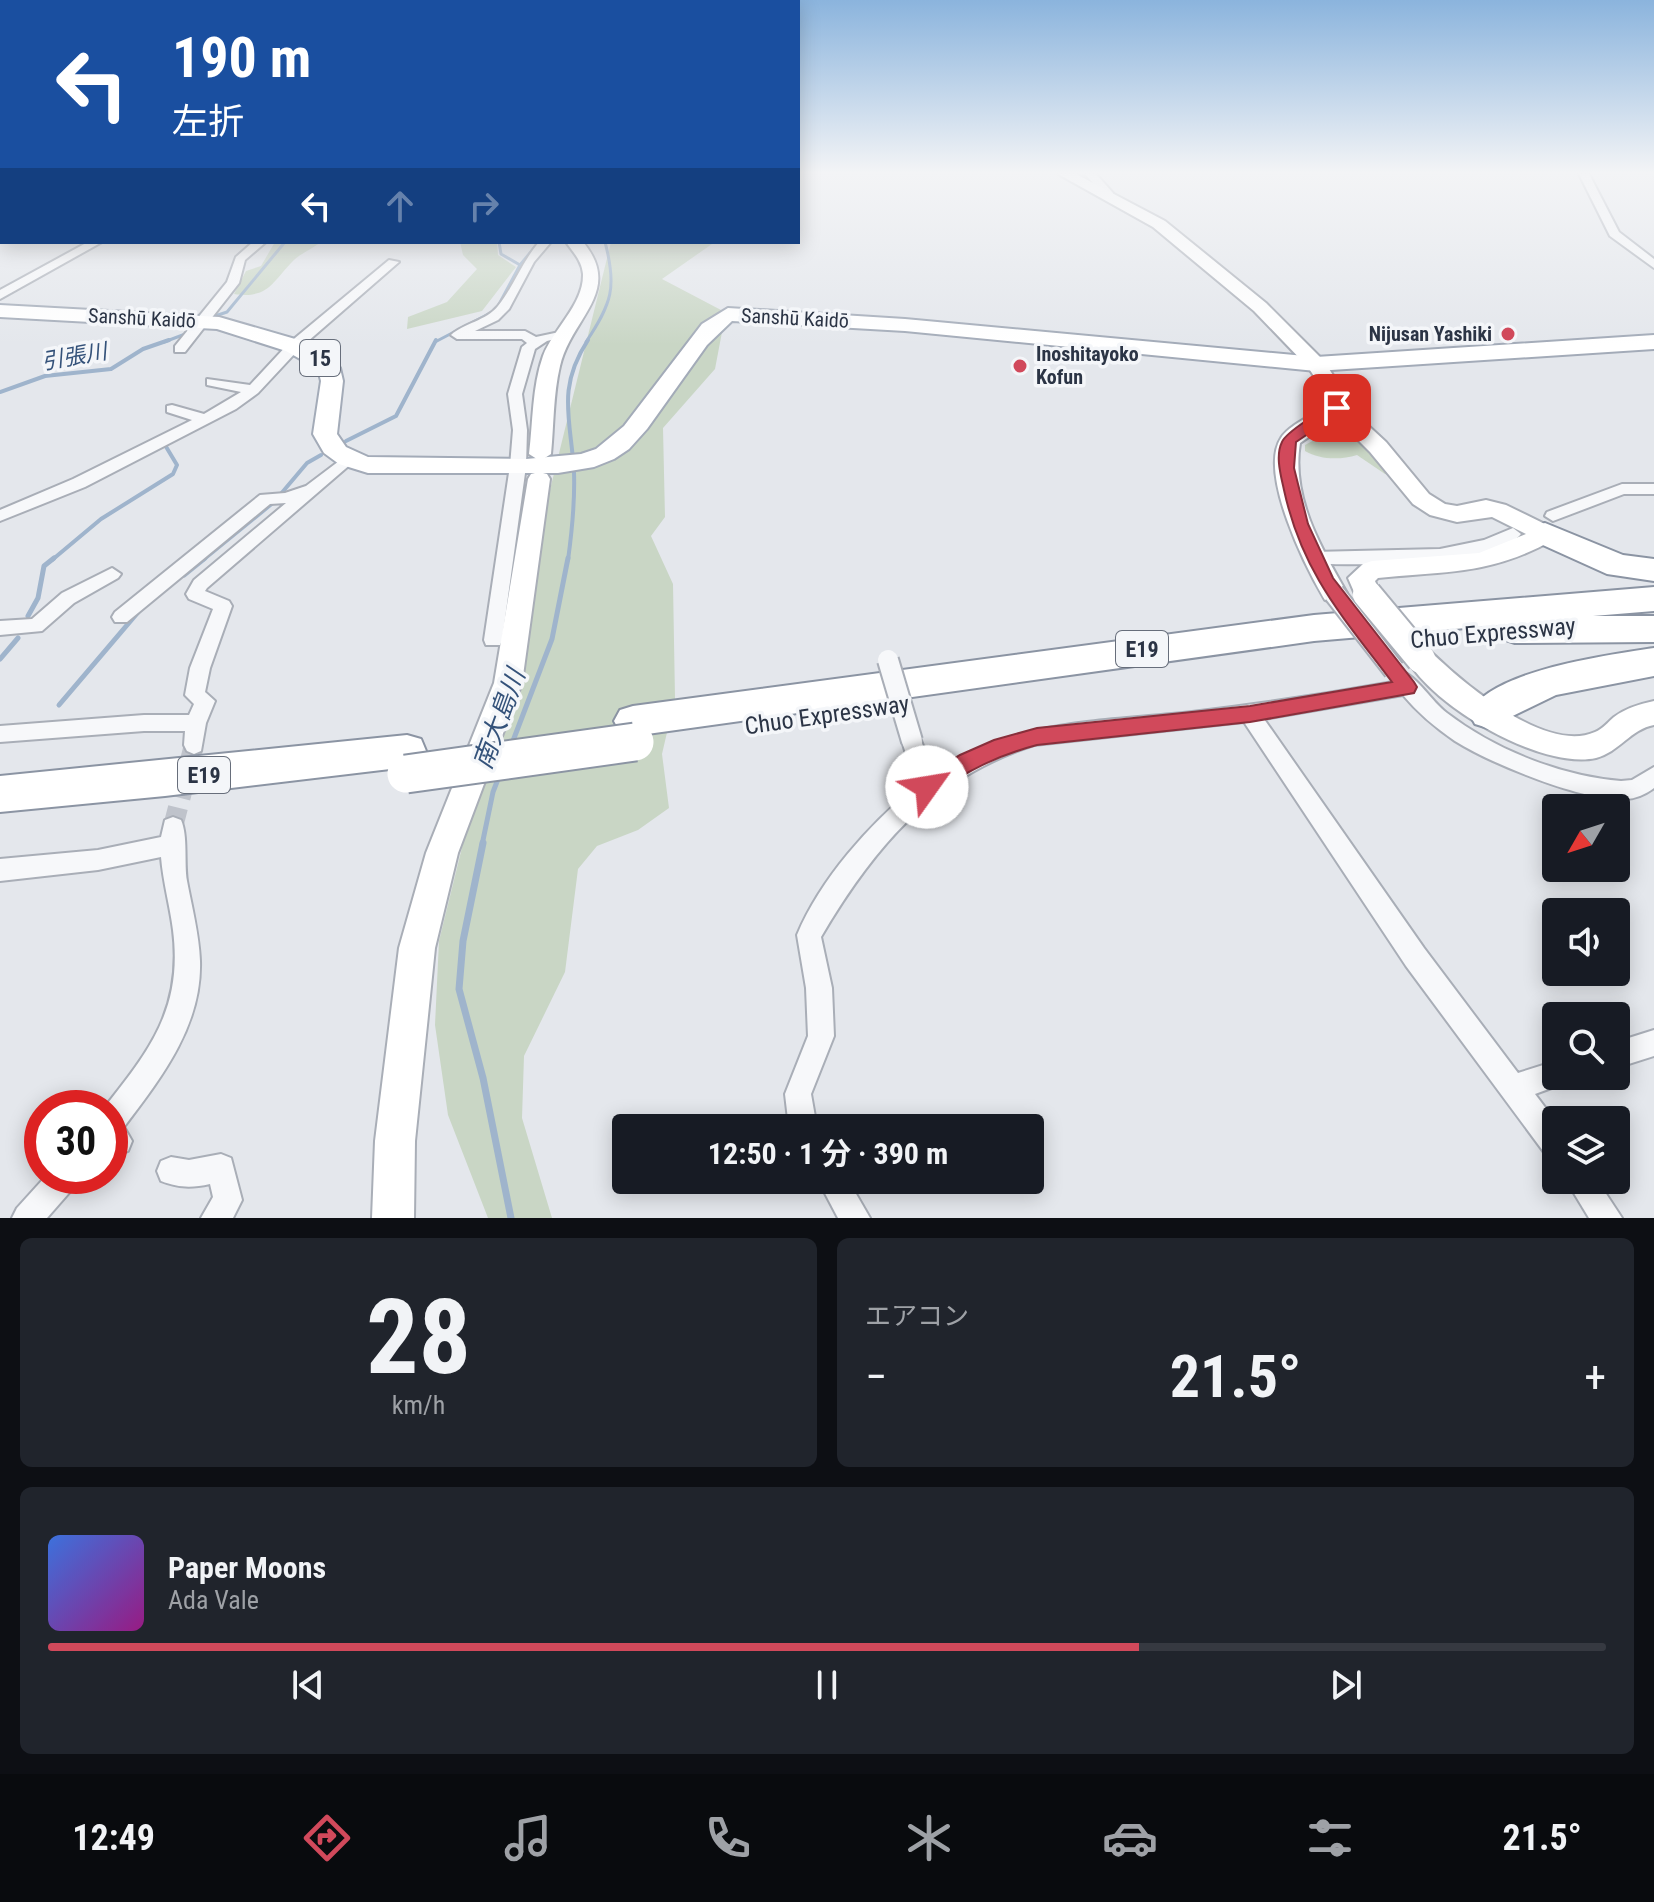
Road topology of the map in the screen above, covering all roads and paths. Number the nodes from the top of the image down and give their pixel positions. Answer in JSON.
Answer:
{"nodes":[{"id":1,"x":1166,"y":231,"type":"edge"},
{"id":2,"x":1612,"y":231,"type":"edge"},
{"id":3,"x":92,"y":244,"type":"edge"},
{"id":4,"x":258,"y":244,"type":"edge"},
{"id":5,"x":543,"y":244,"type":"edge"},
{"id":6,"x":576,"y":244,"type":"edge"},
{"id":7,"x":393,"y":262,"type":"dead end"},
{"id":8,"x":1654,"y":265,"type":"edge"},
{"id":9,"x":0,"y":295,"type":"edge"},
{"id":10,"x":0,"y":311,"type":"edge"},
{"id":11,"x":205,"y":321,"type":"junction"},
{"id":12,"x":564,"y":335,"type":"junction"},
{"id":13,"x":534,"y":342,"type":"junction"},
{"id":14,"x":1654,"y":342,"type":"edge"},
{"id":15,"x":294,"y":346,"type":"junction"},
{"id":16,"x":180,"y":349,"type":"dead end"},
{"id":17,"x":1316,"y":364,"type":"junction"},
{"id":18,"x":212,"y":382,"type":"dead end"},
{"id":19,"x":253,"y":390,"type":"junction"},
{"id":20,"x":1337,"y":408,"type":"junction"},
{"id":21,"x":172,"y":409,"type":"dead end"},
{"id":22,"x":205,"y":419,"type":"junction"},
{"id":23,"x":347,"y":460,"type":"junction"},
{"id":24,"x":539,"y":466,"type":"junction"},
{"id":25,"x":317,"y":488,"type":"junction"},
{"id":26,"x":1654,"y":489,"type":"edge"},
{"id":27,"x":0,"y":516,"type":"edge"},
{"id":28,"x":289,"y":524,"type":"dead end"},
{"id":29,"x":1537,"y":528,"type":"junction"},
{"id":30,"x":254,"y":540,"type":"junction"},
{"id":31,"x":1313,"y":558,"type":"junction"},
{"id":32,"x":1654,"y":558,"type":"edge"},
{"id":33,"x":1654,"y":570,"type":"edge"},
{"id":34,"x":112,"y":574,"type":"dead end"},
{"id":35,"x":1654,"y":587,"type":"edge"},
{"id":36,"x":1334,"y":593,"type":"joint"},
{"id":37,"x":1654,"y":599,"type":"edge"},
{"id":38,"x":1482,"y":612,"type":"junction"},
{"id":39,"x":121,"y":617,"type":"dead end"},
{"id":40,"x":1654,"y":622,"type":"edge"},
{"id":41,"x":1654,"y":629,"type":"edge"},
{"id":42,"x":1515,"y":630,"type":"junction"},
{"id":43,"x":4,"y":633,"type":"edge"},
{"id":44,"x":493,"y":640,"type":"dead end"},
{"id":45,"x":888,"y":660,"type":"dead end"},
{"id":46,"x":1651,"y":663,"type":"edge"},
{"id":47,"x":1407,"y":687,"type":"junction"},
{"id":48,"x":1488,"y":713,"type":"junction"},
{"id":49,"x":1654,"y":713,"type":"edge"},
{"id":50,"x":1250,"y":714,"type":"junction"},
{"id":51,"x":196,"y":723,"type":"junction"},
{"id":52,"x":634,"y":731,"type":"junction"},
{"id":53,"x":0,"y":734,"type":"edge"},
{"id":54,"x":194,"y":745,"type":"tunnel mouth"},
{"id":55,"x":406,"y":763,"type":"junction"},
{"id":56,"x":1654,"y":776,"type":"edge"},
{"id":57,"x":927,"y":787,"type":"junction"},
{"id":58,"x":0,"y":794,"type":"edge"},
{"id":59,"x":0,"y":817,"type":"edge"},
{"id":60,"x":0,"y":870,"type":"edge"},
{"id":61,"x":1654,"y":1043,"type":"edge"},
{"id":62,"x":1630,"y":1051,"type":"edge"},
{"id":63,"x":1542,"y":1078,"type":"edge"},
{"id":64,"x":1515,"y":1087,"type":"junction"},
{"id":65,"x":128,"y":1107,"type":"edge"},
{"id":66,"x":801,"y":1114,"type":"edge"},
{"id":67,"x":1542,"y":1125,"type":"edge"},
{"id":68,"x":171,"y":1171,"type":"dead end"},
{"id":69,"x":49,"y":1194,"type":"edge"},
{"id":70,"x":840,"y":1194,"type":"edge"},
{"id":71,"x":1590,"y":1194,"type":"edge"},
{"id":72,"x":27,"y":1218,"type":"edge"},
{"id":73,"x":216,"y":1218,"type":"edge"},
{"id":74,"x":393,"y":1218,"type":"edge"},
{"id":75,"x":855,"y":1218,"type":"edge"},
{"id":76,"x":1607,"y":1218,"type":"edge"}],
"edges":[{"from":1,"to":17,"type":"street"},
{"from":2,"to":8,"type":"street"},
{"from":3,"to":9,"type":"street"},
{"from":4,"to":11,"type":"street"},
{"from":5,"to":13,"type":"street"},
{"from":6,"to":12,"type":"street"},
{"from":7,"to":15,"type":"street"},
{"from":10,"to":11,"type":"main road","name":"Sanshū Kaidō","number":"15"},
{"from":11,"to":15,"type":"main road","name":"Sanshū Kaidō","number":"15"},
{"from":11,"to":16,"type":"street"},
{"from":12,"to":13,"type":"street"},
{"from":12,"to":24,"type":"street"},
{"from":13,"to":24,"type":"street"},
{"from":14,"to":17,"type":"main road","name":"Sanshū Kaidō"},
{"from":15,"to":19,"type":"street"},
{"from":15,"to":23,"type":"main road","name":"Sanshū Kaidō","number":"15"},
{"from":17,"to":20,"type":"street"},
{"from":17,"to":24,"type":"main road","name":"Sanshū Kaidō"},
{"from":18,"to":19,"type":"street"},
{"from":19,"to":22,"type":"street"},
{"from":20,"to":29,"type":"street"},
{"from":20,"to":31,"type":"street"},
{"from":21,"to":22,"type":"street"},
{"from":22,"to":27,"type":"street"},
{"from":23,"to":24,"type":"main road","name":"Sanshū Kaidō"},
{"from":23,"to":25,"type":"street"},
{"from":24,"to":44,"type":"street"},
{"from":24,"to":74,"type":"street"},
{"from":25,"to":30,"type":"street"},
{"from":25,"to":39,"type":"street"},
{"from":26,"to":29,"type":"street"},
{"from":28,"to":30,"type":"street"},
{"from":29,"to":31,"type":"street"},
{"from":29,"to":32,"type":"highway"},
{"from":29,"to":33,"type":"highway"},
{"from":29,"to":48,"type":"street","bridge":true},
{"from":30,"to":51,"type":"street"},
{"from":31,"to":36,"type":"street"},
{"from":34,"to":43,"type":"street"},
{"from":35,"to":38,"type":"highway"},
{"from":36,"to":47,"type":"street","bridge":true},
{"from":37,"to":38,"type":"highway","name":"Chuo Expressway","number":"E19"},
{"from":38,"to":52,"type":"highway","name":"Chuo Expressway","number":"E19"},
{"from":40,"to":42,"type":"highway","name":"Chuo Expressway","number":"E19"},
{"from":41,"to":42,"type":"highway"},
{"from":42,"to":52,"type":"highway","name":"Chuo Expressway","number":"E19"},
{"from":45,"to":57,"type":"street","bridge":true},
{"from":46,"to":48,"type":"highway"},
{"from":47,"to":50,"type":"street"},
{"from":47,"to":56,"type":"street"},
{"from":48,"to":49,"type":"street"},
{"from":50,"to":57,"type":"street"},
{"from":50,"to":64,"type":"street"},
{"from":51,"to":53,"type":"street"},
{"from":51,"to":54,"type":"street"},
{"from":52,"to":55,"type":"highway","name":"Chuo Expressway","number":"E19","bridge":true},
{"from":55,"to":58,"type":"highway","name":"Chuo Expressway","number":"E19"},
{"from":55,"to":59,"type":"highway","name":"Chuo Expressway","number":"E19"},
{"from":57,"to":66,"type":"street"},
{"from":60,"to":65,"type":"street"},
{"from":61,"to":62,"type":"street"},
{"from":63,"to":64,"type":"street"},
{"from":64,"to":67,"type":"street"},
{"from":68,"to":73,"type":"street"},
{"from":69,"to":72,"type":"street"},
{"from":70,"to":75,"type":"street"},
{"from":71,"to":76,"type":"street"}]}
